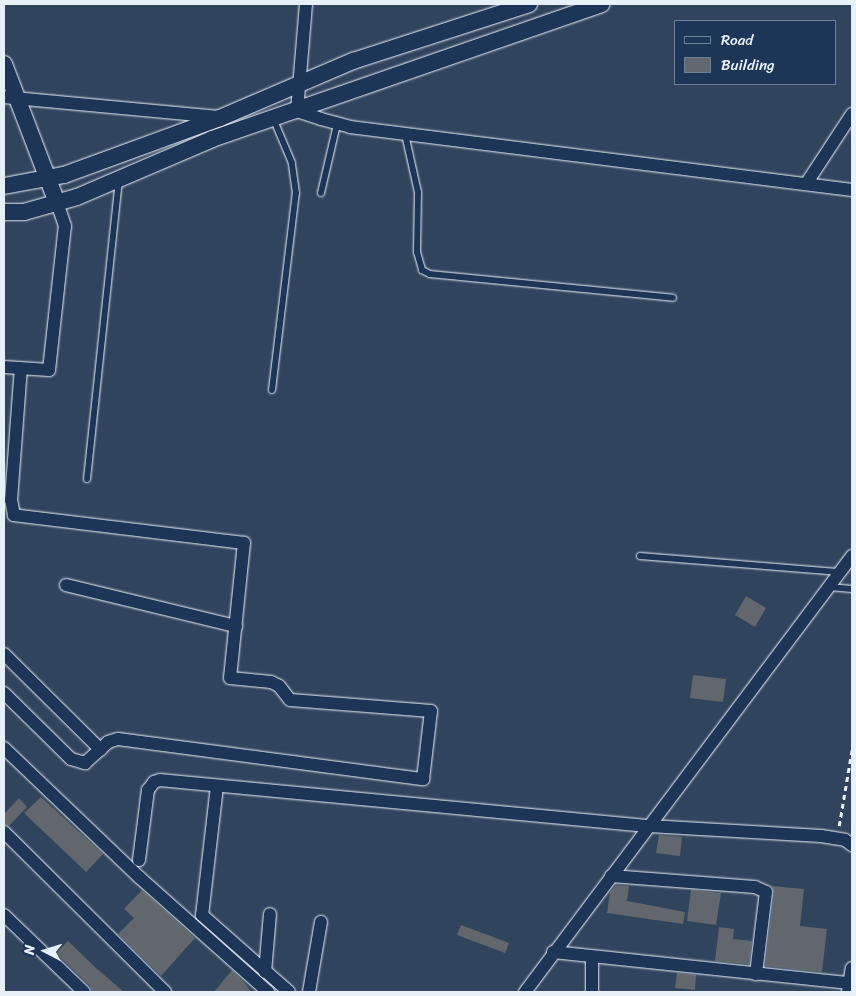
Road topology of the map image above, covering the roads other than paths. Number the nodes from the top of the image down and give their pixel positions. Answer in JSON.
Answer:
{"nodes":[{"id":1,"x":306,"y":4,"type":"edge"},
{"id":2,"x":528,"y":4,"type":"edge"},
{"id":3,"x":601,"y":4,"type":"edge"},
{"id":4,"x":4,"y":64,"type":"edge"},
{"id":5,"x":297,"y":84,"type":"junction"},
{"id":6,"x":11,"y":98,"type":"edge"},
{"id":7,"x":297,"y":111,"type":"junction"},
{"id":8,"x":852,"y":114,"type":"edge"},
{"id":9,"x":220,"y":118,"type":"junction"},
{"id":10,"x":273,"y":118,"type":"junction"},
{"id":11,"x":336,"y":124,"type":"junction"},
{"id":12,"x":239,"y":130,"type":"junction"},
{"id":13,"x":405,"y":134,"type":"junction"},
{"id":14,"x":48,"y":178,"type":"junction"},
{"id":15,"x":119,"y":179,"type":"junction"},
{"id":16,"x":806,"y":184,"type":"junction"},
{"id":17,"x":4,"y":186,"type":"edge"},
{"id":18,"x":852,"y":190,"type":"edge"},
{"id":19,"x":321,"y":193,"type":"dead end"},
{"id":20,"x":57,"y":203,"type":"junction"},
{"id":21,"x":4,"y":212,"type":"edge"},
{"id":22,"x":673,"y":298,"type":"dead end"},
{"id":23,"x":4,"y":368,"type":"edge"},
{"id":24,"x":21,"y":368,"type":"junction"},
{"id":25,"x":272,"y":390,"type":"dead end"},
{"id":26,"x":87,"y":479,"type":"dead end"},
{"id":27,"x":640,"y":556,"type":"dead end"},
{"id":28,"x":852,"y":556,"type":"edge"},
{"id":29,"x":840,"y":572,"type":"junction"},
{"id":30,"x":66,"y":585,"type":"dead end"},
{"id":31,"x":828,"y":587,"type":"junction"},
{"id":32,"x":852,"y":590,"type":"edge"},
{"id":33,"x":236,"y":626,"type":"junction"},
{"id":34,"x":4,"y":654,"type":"edge"},
{"id":35,"x":4,"y":693,"type":"edge"},
{"id":36,"x":4,"y":748,"type":"edge"},
{"id":37,"x":101,"y":750,"type":"junction"},
{"id":38,"x":217,"y":786,"type":"junction"},
{"id":39,"x":649,"y":826,"type":"junction"},
{"id":40,"x":4,"y":832,"type":"edge"},
{"id":41,"x":852,"y":845,"type":"edge"},
{"id":42,"x":139,"y":860,"type":"dead end"},
{"id":43,"x":611,"y":876,"type":"junction"},
{"id":44,"x":270,"y":914,"type":"dead end"},
{"id":45,"x":4,"y":916,"type":"edge"},
{"id":46,"x":320,"y":922,"type":"dead end"},
{"id":47,"x":553,"y":952,"type":"junction"},
{"id":48,"x":592,"y":957,"type":"junction"},
{"id":49,"x":852,"y":968,"type":"edge"},
{"id":50,"x":265,"y":972,"type":"junction"},
{"id":51,"x":756,"y":974,"type":"junction"},
{"id":52,"x":848,"y":988,"type":"edge"},
{"id":53,"x":84,"y":992,"type":"edge"},
{"id":54,"x":165,"y":992,"type":"edge"},
{"id":55,"x":268,"y":992,"type":"edge"},
{"id":56,"x":289,"y":992,"type":"edge"},
{"id":57,"x":309,"y":992,"type":"edge"},
{"id":58,"x":525,"y":992,"type":"edge"},
{"id":59,"x":592,"y":992,"type":"edge"}],
"edges":[{"from":1,"to":5,"type":"street"},
{"from":2,"to":5,"type":"street"},
{"from":3,"to":7,"type":"street"},
{"from":4,"to":6,"type":"street"},
{"from":5,"to":7,"type":"street"},
{"from":5,"to":9,"type":"street"},
{"from":6,"to":9,"type":"street"},
{"from":6,"to":14,"type":"street"},
{"from":7,"to":10,"type":"street"},
{"from":7,"to":11,"type":"street"},
{"from":8,"to":16,"type":"street"},
{"from":9,"to":12,"type":"street"},
{"from":9,"to":14,"type":"street"},
{"from":10,"to":12,"type":"street"},
{"from":10,"to":25,"type":"lane"},
{"from":11,"to":13,"type":"street"},
{"from":11,"to":19,"type":"lane"},
{"from":12,"to":15,"type":"street"},
{"from":13,"to":16,"type":"street"},
{"from":13,"to":22,"type":"lane"},
{"from":14,"to":17,"type":"street"},
{"from":14,"to":20,"type":"street"},
{"from":15,"to":20,"type":"street"},
{"from":15,"to":26,"type":"lane"},
{"from":16,"to":18,"type":"street"},
{"from":20,"to":21,"type":"street"},
{"from":20,"to":24,"type":"street"},
{"from":23,"to":24,"type":"street"},
{"from":24,"to":33,"type":"street"},
{"from":27,"to":29,"type":"lane"},
{"from":28,"to":29,"type":"street"},
{"from":29,"to":31,"type":"street"},
{"from":30,"to":33,"type":"street"},
{"from":31,"to":32,"type":"lane"},
{"from":31,"to":39,"type":"street"},
{"from":33,"to":37,"type":"street"},
{"from":34,"to":37,"type":"street"},
{"from":35,"to":37,"type":"street"},
{"from":36,"to":55,"type":"street"},
{"from":38,"to":39,"type":"street"},
{"from":38,"to":42,"type":"street"},
{"from":38,"to":50,"type":"street"},
{"from":39,"to":41,"type":"street"},
{"from":39,"to":43,"type":"street"},
{"from":40,"to":54,"type":"street"},
{"from":43,"to":47,"type":"street"},
{"from":43,"to":51,"type":"street"},
{"from":44,"to":50,"type":"street"},
{"from":45,"to":53,"type":"street"},
{"from":46,"to":57,"type":"street"},
{"from":47,"to":48,"type":"street"},
{"from":47,"to":58,"type":"street"},
{"from":48,"to":51,"type":"street"},
{"from":48,"to":59,"type":"street"},
{"from":49,"to":52,"type":"street"},
{"from":50,"to":56,"type":"street"},
{"from":51,"to":52,"type":"street"}]}
